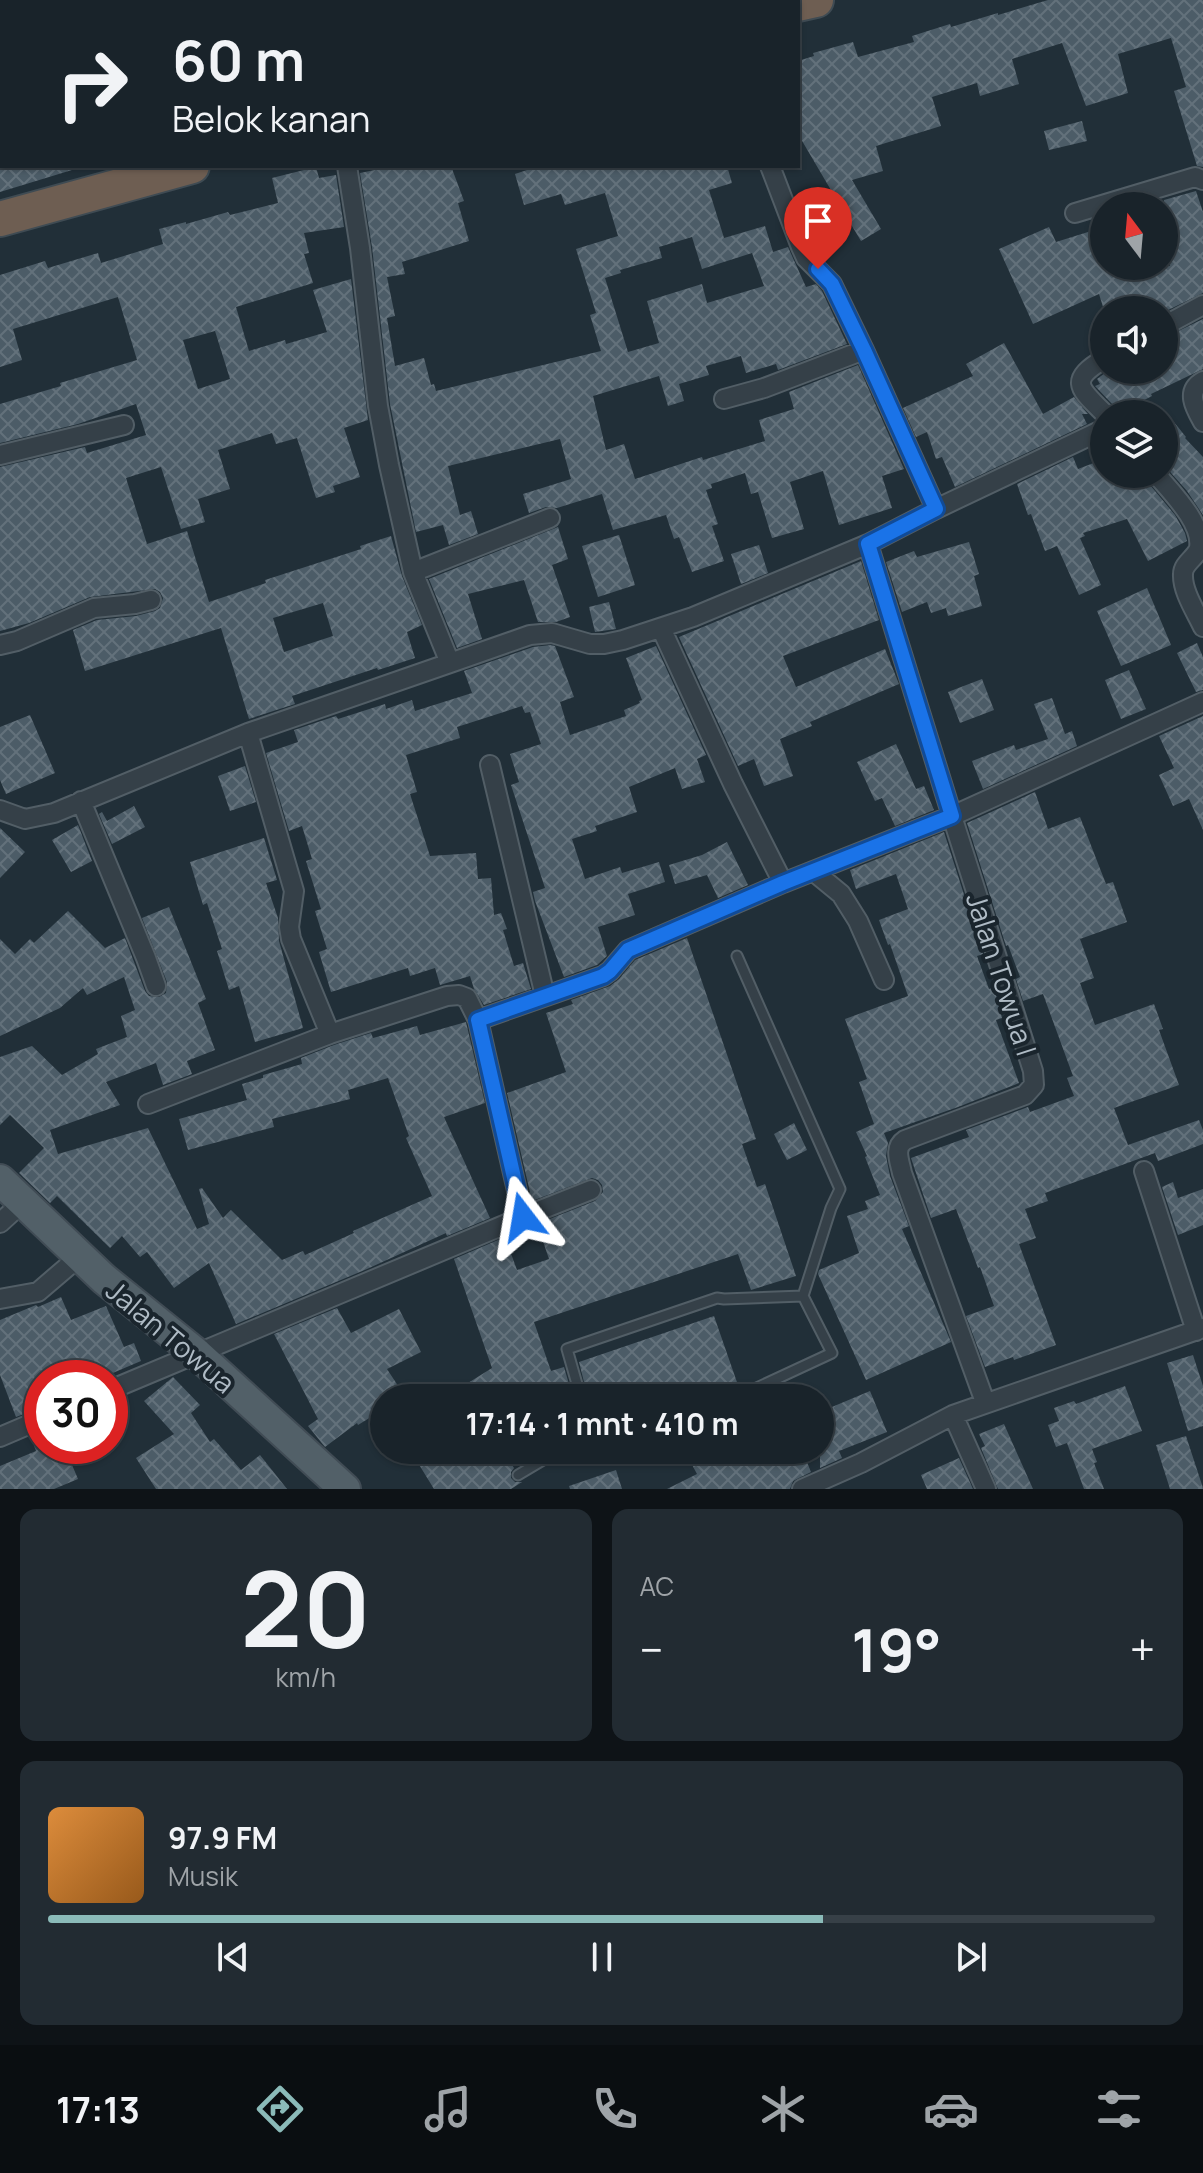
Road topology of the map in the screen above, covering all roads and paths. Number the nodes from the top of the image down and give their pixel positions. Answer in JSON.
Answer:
{"nodes":[{"id":1,"x":185,"y":168,"type":"edge"},
{"id":2,"x":347,"y":168,"type":"edge"},
{"id":3,"x":771,"y":168,"type":"edge"},
{"id":4,"x":1203,"y":180,"type":"edge"},
{"id":5,"x":1075,"y":213,"type":"dead end"},
{"id":6,"x":0,"y":219,"type":"edge"},
{"id":7,"x":1203,"y":305,"type":"edge"},
{"id":8,"x":1178,"y":318,"type":"edge"},
{"id":9,"x":864,"y":350,"type":"junction"},
{"id":10,"x":1090,"y":368,"type":"edge"},
{"id":11,"x":1203,"y":381,"type":"edge"},
{"id":12,"x":724,"y":399,"type":"dead end"},
{"id":13,"x":1091,"y":400,"type":"edge"},
{"id":14,"x":1203,"y":422,"type":"edge"},
{"id":15,"x":124,"y":425,"type":"dead end"},
{"id":16,"x":1090,"y":436,"type":"edge"},
{"id":17,"x":0,"y":455,"type":"edge"},
{"id":18,"x":1168,"y":488,"type":"edge"},
{"id":19,"x":936,"y":509,"type":"junction"},
{"id":20,"x":550,"y":518,"type":"dead end"},
{"id":21,"x":868,"y":544,"type":"junction"},
{"id":22,"x":413,"y":572,"type":"junction"},
{"id":23,"x":151,"y":600,"type":"dead end"},
{"id":24,"x":1203,"y":627,"type":"edge"},
{"id":25,"x":661,"y":628,"type":"junction"},
{"id":26,"x":0,"y":645,"type":"edge"},
{"id":27,"x":450,"y":663,"type":"junction"},
{"id":28,"x":1203,"y":702,"type":"edge"},
{"id":29,"x":248,"y":733,"type":"junction"},
{"id":30,"x":490,"y":765,"type":"dead end"},
{"id":31,"x":81,"y":801,"type":"junction"},
{"id":32,"x":0,"y":810,"type":"edge"},
{"id":33,"x":952,"y":816,"type":"junction"},
{"id":34,"x":813,"y":871,"type":"junction"},
{"id":35,"x":783,"y":883,"type":"junction"},
{"id":36,"x":737,"y":956,"type":"dead end"},
{"id":37,"x":884,"y":980,"type":"dead end"},
{"id":38,"x":156,"y":986,"type":"dead end"},
{"id":39,"x":545,"y":996,"type":"junction"},
{"id":40,"x":478,"y":1020,"type":"junction"},
{"id":41,"x":330,"y":1034,"type":"junction"},
{"id":42,"x":148,"y":1104,"type":"dead end"},
{"id":43,"x":1144,"y":1171,"type":"dead end"},
{"id":44,"x":0,"y":1180,"type":"edge"},
{"id":45,"x":591,"y":1190,"type":"dead end"},
{"id":46,"x":23,"y":1202,"type":"junction"},
{"id":47,"x":523,"y":1217,"type":"junction"},
{"id":48,"x":0,"y":1223,"type":"edge"},
{"id":49,"x":80,"y":1256,"type":"junction"},
{"id":50,"x":803,"y":1296,"type":"junction"},
{"id":51,"x":0,"y":1299,"type":"edge"},
{"id":52,"x":1200,"y":1330,"type":"edge"},
{"id":53,"x":197,"y":1354,"type":"junction"},
{"id":54,"x":128,"y":1383,"type":"edge"},
{"id":55,"x":577,"y":1384,"type":"edge"},
{"id":56,"x":765,"y":1384,"type":"edge"},
{"id":57,"x":985,"y":1402,"type":"junction"},
{"id":58,"x":953,"y":1415,"type":"junction"},
{"id":59,"x":24,"y":1427,"type":"edge"},
{"id":60,"x":0,"y":1437,"type":"edge"},
{"id":61,"x":536,"y":1464,"type":"edge"},
{"id":62,"x":518,"y":1475,"type":"dead end"},
{"id":63,"x":345,"y":1489,"type":"edge"},
{"id":64,"x":802,"y":1489,"type":"edge"},
{"id":65,"x":986,"y":1489,"type":"edge"}],
"edges":[{"from":1,"to":6,"type":"highway"},
{"from":2,"to":22,"type":"street"},
{"from":3,"to":9,"type":"street"},
{"from":4,"to":5,"type":"street"},
{"from":7,"to":8,"type":"street"},
{"from":9,"to":12,"type":"street"},
{"from":9,"to":19,"type":"street"},
{"from":10,"to":13,"type":"street"},
{"from":11,"to":14,"type":"street"},
{"from":15,"to":17,"type":"street"},
{"from":16,"to":19,"type":"street"},
{"from":18,"to":24,"type":"street"},
{"from":19,"to":21,"type":"street"},
{"from":20,"to":22,"type":"street"},
{"from":21,"to":25,"type":"street"},
{"from":21,"to":33,"type":"street"},
{"from":22,"to":27,"type":"street"},
{"from":23,"to":26,"type":"street"},
{"from":25,"to":27,"type":"street"},
{"from":25,"to":35,"type":"street"},
{"from":27,"to":29,"type":"street"},
{"from":28,"to":33,"type":"street"},
{"from":29,"to":31,"type":"street"},
{"from":29,"to":41,"type":"street"},
{"from":30,"to":39,"type":"street"},
{"from":31,"to":32,"type":"street"},
{"from":31,"to":38,"type":"street"},
{"from":33,"to":34,"type":"street"},
{"from":33,"to":57,"type":"street","name":"Jalan Towua I"},
{"from":34,"to":35,"type":"street"},
{"from":34,"to":37,"type":"street"},
{"from":35,"to":39,"type":"street"},
{"from":36,"to":50,"type":"lane"},
{"from":39,"to":40,"type":"street"},
{"from":40,"to":41,"type":"street"},
{"from":40,"to":47,"type":"street"},
{"from":41,"to":42,"type":"street"},
{"from":43,"to":52,"type":"street"},
{"from":44,"to":46,"type":"main road","name":"Jalan Towua"},
{"from":45,"to":47,"type":"street"},
{"from":46,"to":48,"type":"street"},
{"from":46,"to":49,"type":"main road","name":"Jalan Towua"},
{"from":47,"to":53,"type":"street"},
{"from":49,"to":51,"type":"street"},
{"from":49,"to":53,"type":"main road","name":"Jalan Towua"},
{"from":50,"to":55,"type":"lane"},
{"from":50,"to":56,"type":"lane"},
{"from":52,"to":57,"type":"street"},
{"from":53,"to":54,"type":"street"},
{"from":53,"to":63,"type":"main road","name":"Jalan Towua"},
{"from":57,"to":58,"type":"street"},
{"from":58,"to":64,"type":"street"},
{"from":58,"to":65,"type":"street"},
{"from":59,"to":60,"type":"street"},
{"from":61,"to":62,"type":"lane"}]}
